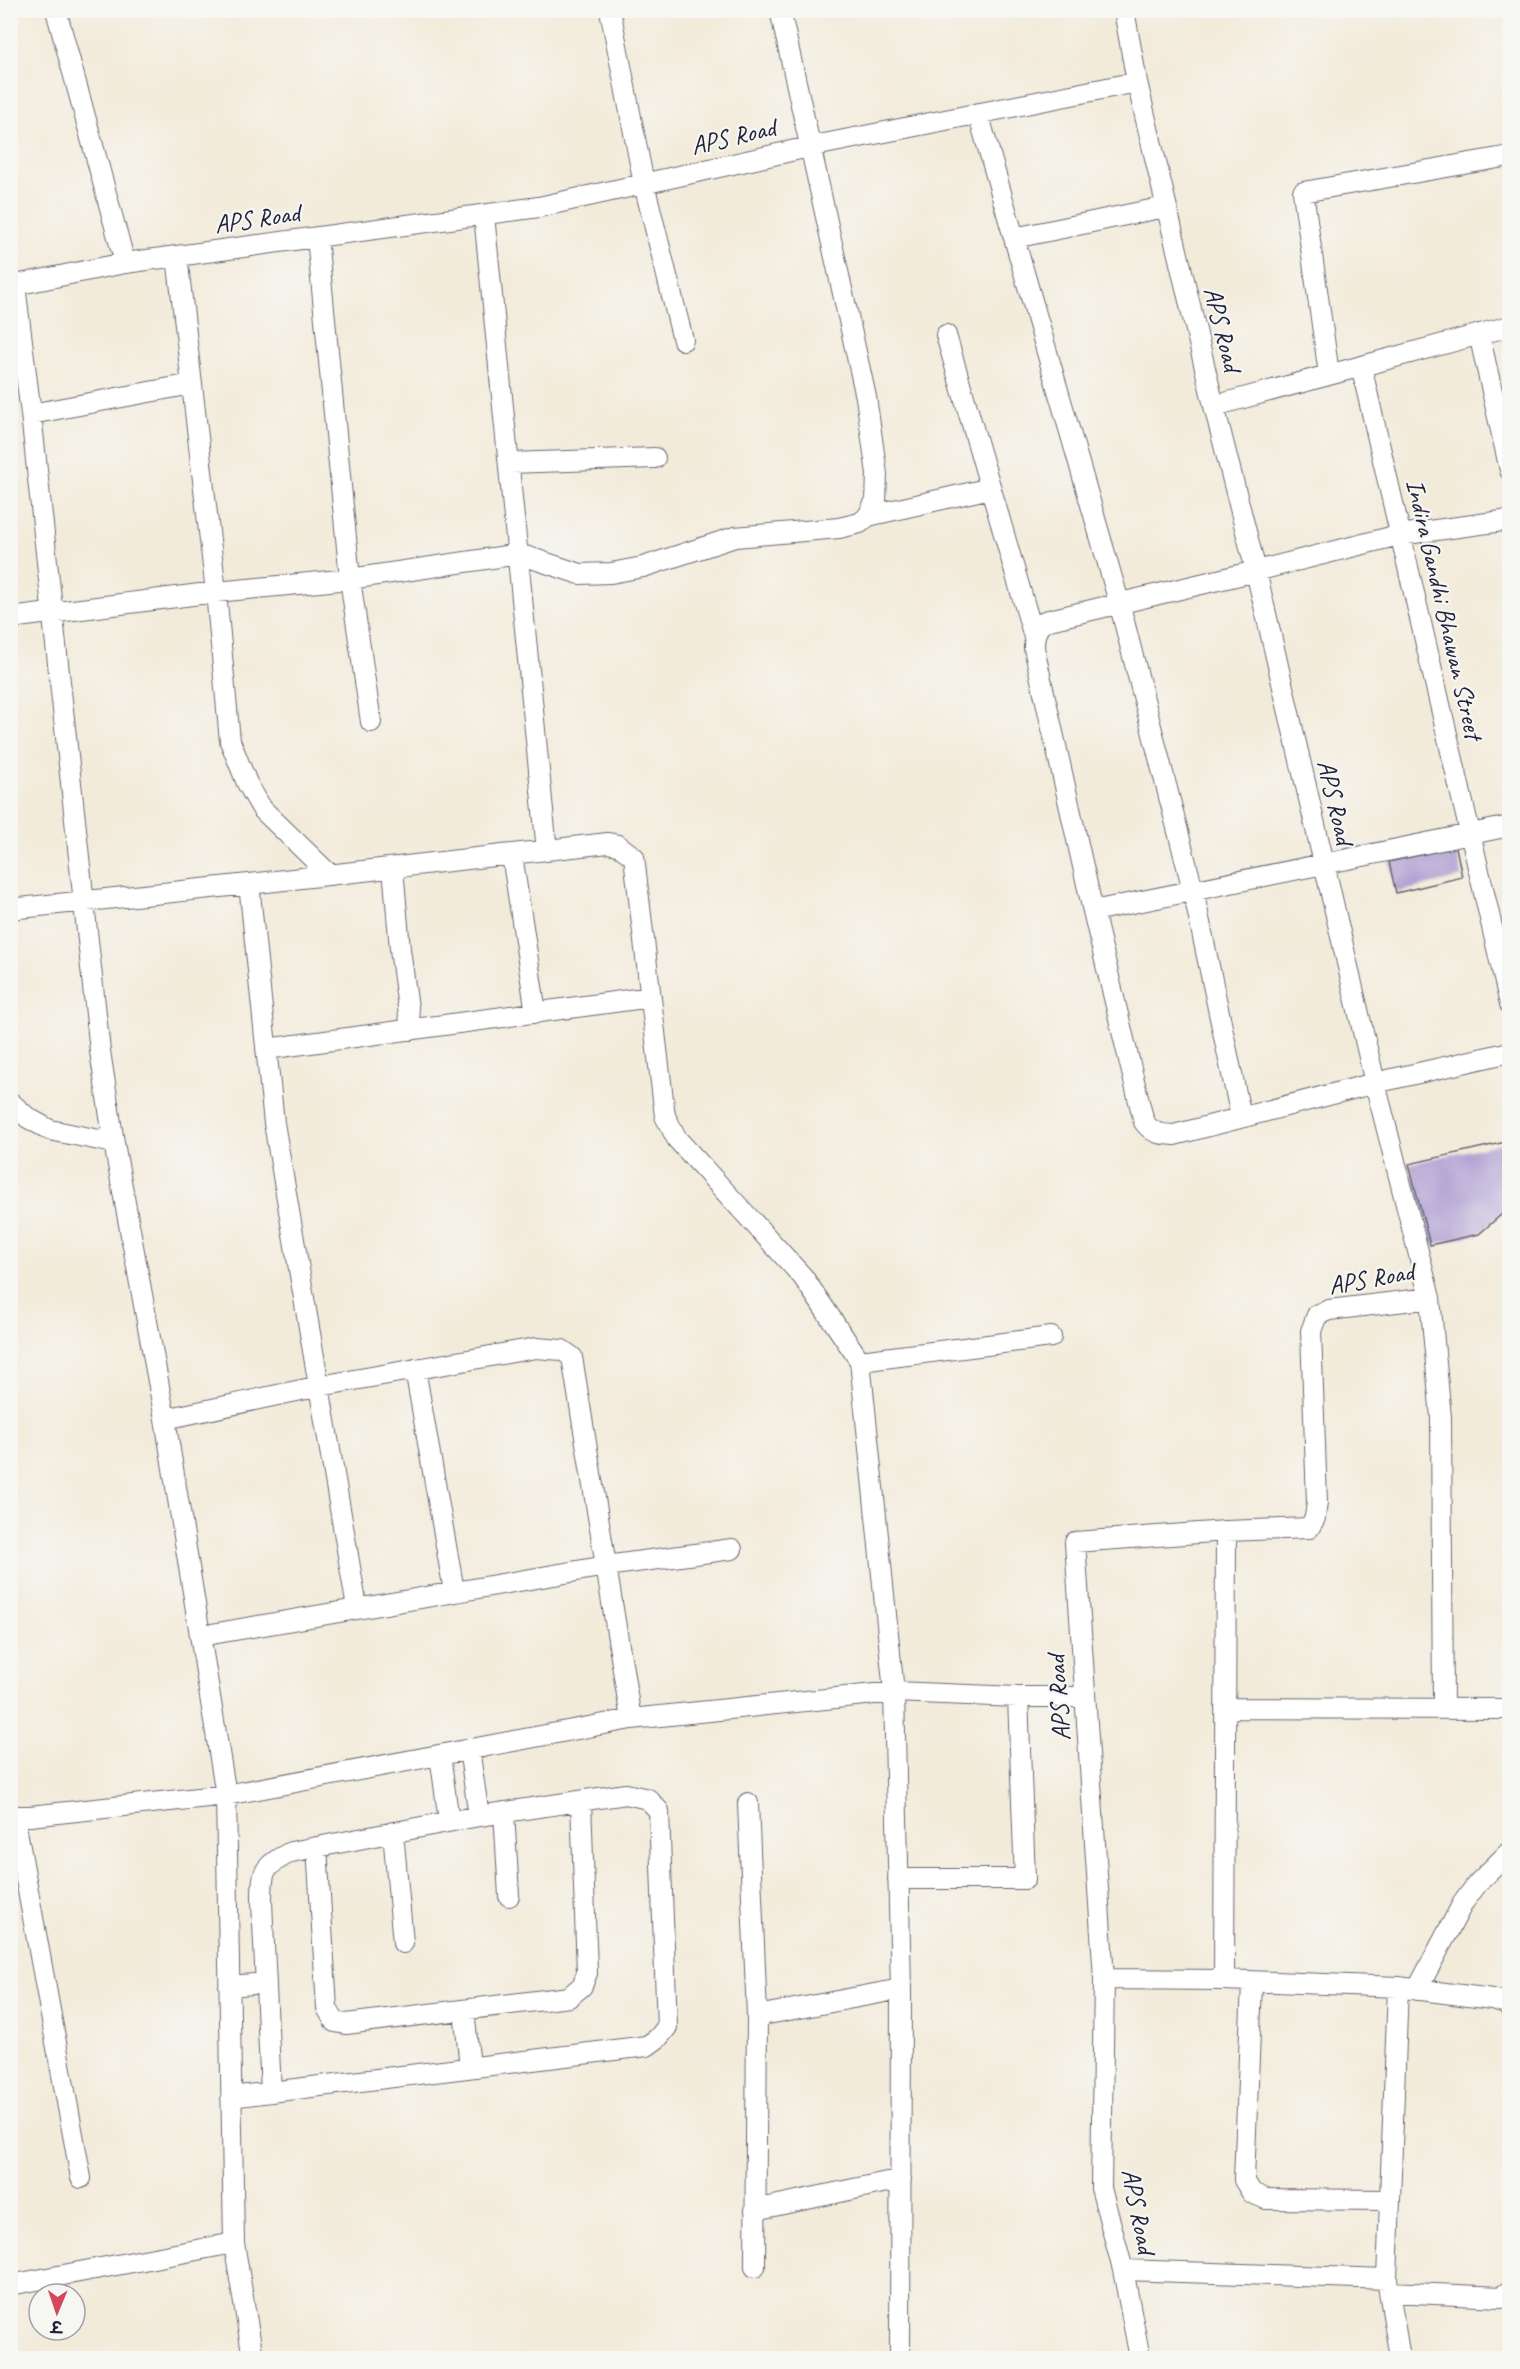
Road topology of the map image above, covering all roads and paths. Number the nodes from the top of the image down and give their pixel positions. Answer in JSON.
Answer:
{"nodes":[{"id":1,"x":56,"y":10,"type":"edge"},
{"id":2,"x":610,"y":10,"type":"edge"},
{"id":3,"x":780,"y":10,"type":"edge"},
{"id":4,"x":1124,"y":10,"type":"edge"},
{"id":5,"x":1137,"y":82,"type":"junction"},
{"id":6,"x":978,"y":113,"type":"junction"},
{"id":7,"x":809,"y":147,"type":"junction"},
{"id":8,"x":1509,"y":156,"type":"edge"},
{"id":9,"x":644,"y":184,"type":"junction"},
{"id":10,"x":1166,"y":207,"type":"junction"},
{"id":11,"x":484,"y":215,"type":"junction"},
{"id":12,"x":317,"y":237,"type":"junction"},
{"id":13,"x":1014,"y":238,"type":"junction"},
{"id":14,"x":177,"y":256,"type":"junction"},
{"id":15,"x":126,"y":263,"type":"junction"},
{"id":16,"x":13,"y":286,"type":"edge"},
{"id":17,"x":1509,"y":326,"type":"edge"},
{"id":18,"x":946,"y":334,"type":"dead end"},
{"id":19,"x":1479,"y":334,"type":"junction"},
{"id":20,"x":682,"y":340,"type":"dead end"},
{"id":21,"x":1361,"y":366,"type":"junction"},
{"id":22,"x":1329,"y":374,"type":"junction"},
{"id":23,"x":192,"y":384,"type":"junction"},
{"id":24,"x":1214,"y":406,"type":"junction"},
{"id":25,"x":31,"y":414,"type":"junction"},
{"id":26,"x":655,"y":458,"type":"dead end"},
{"id":27,"x":510,"y":463,"type":"junction"},
{"id":28,"x":1509,"y":470,"type":"edge"},
{"id":29,"x":991,"y":488,"type":"junction"},
{"id":30,"x":868,"y":516,"type":"junction"},
{"id":31,"x":1509,"y":520,"type":"edge"},
{"id":32,"x":1399,"y":534,"type":"junction"},
{"id":33,"x":519,"y":554,"type":"junction"},
{"id":34,"x":1256,"y":571,"type":"junction"},
{"id":35,"x":350,"y":579,"type":"junction"},
{"id":36,"x":216,"y":592,"type":"junction"},
{"id":37,"x":1119,"y":602,"type":"junction"},
{"id":38,"x":52,"y":612,"type":"junction"},
{"id":39,"x":10,"y":618,"type":"edge"},
{"id":40,"x":1034,"y":637,"type":"junction"},
{"id":41,"x":371,"y":722,"type":"dead end"},
{"id":42,"x":1509,"y":826,"type":"edge"},
{"id":43,"x":1471,"y":834,"type":"junction"},
{"id":44,"x":547,"y":851,"type":"junction"},
{"id":45,"x":512,"y":855,"type":"junction"},
{"id":46,"x":1323,"y":864,"type":"junction"},
{"id":47,"x":393,"y":868,"type":"junction"},
{"id":48,"x":330,"y":875,"type":"junction"},
{"id":49,"x":249,"y":884,"type":"junction"},
{"id":50,"x":1193,"y":890,"type":"junction"},
{"id":51,"x":84,"y":903,"type":"junction"},
{"id":52,"x":10,"y":909,"type":"edge"},
{"id":53,"x":1093,"y":911,"type":"junction"},
{"id":54,"x":651,"y":997,"type":"junction"},
{"id":55,"x":1509,"y":1004,"type":"edge"},
{"id":56,"x":536,"y":1013,"type":"junction"},
{"id":57,"x":411,"y":1029,"type":"junction"},
{"id":58,"x":266,"y":1049,"type":"junction"},
{"id":59,"x":1509,"y":1052,"type":"edge"},
{"id":60,"x":1375,"y":1083,"type":"junction"},
{"id":61,"x":10,"y":1102,"type":"edge"},
{"id":62,"x":1241,"y":1117,"type":"junction"},
{"id":63,"x":114,"y":1143,"type":"junction"},
{"id":64,"x":1430,"y":1298,"type":"junction"},
{"id":65,"x":1051,"y":1337,"type":"dead end"},
{"id":66,"x":860,"y":1361,"type":"junction"},
{"id":67,"x":415,"y":1369,"type":"junction"},
{"id":68,"x":321,"y":1386,"type":"junction"},
{"id":69,"x":165,"y":1419,"type":"junction"},
{"id":70,"x":1226,"y":1531,"type":"junction"},
{"id":71,"x":732,"y":1549,"type":"dead end"},
{"id":72,"x":606,"y":1566,"type":"junction"},
{"id":73,"x":454,"y":1591,"type":"junction"},
{"id":74,"x":357,"y":1608,"type":"junction"},
{"id":75,"x":200,"y":1636,"type":"junction"},
{"id":76,"x":894,"y":1692,"type":"junction"},
{"id":77,"x":1018,"y":1697,"type":"junction"},
{"id":78,"x":1085,"y":1697,"type":"junction"},
{"id":79,"x":1443,"y":1707,"type":"junction"},
{"id":80,"x":1225,"y":1708,"type":"junction"},
{"id":81,"x":1509,"y":1709,"type":"edge"},
{"id":82,"x":631,"y":1719,"type":"junction"},
{"id":83,"x":469,"y":1749,"type":"junction"},
{"id":84,"x":440,"y":1755,"type":"junction"},
{"id":85,"x":226,"y":1795,"type":"junction"},
{"id":86,"x":581,"y":1801,"type":"junction"},
{"id":87,"x":748,"y":1803,"type":"dead end"},
{"id":88,"x":504,"y":1812,"type":"junction"},
{"id":89,"x":479,"y":1816,"type":"junction"},
{"id":90,"x":449,"y":1821,"type":"junction"},
{"id":91,"x":17,"y":1824,"type":"edge"},
{"id":92,"x":393,"y":1832,"type":"junction"},
{"id":93,"x":317,"y":1847,"type":"junction"},
{"id":94,"x":1509,"y":1851,"type":"edge"},
{"id":95,"x":898,"y":1879,"type":"junction"},
{"id":96,"x":509,"y":1896,"type":"dead end"},
{"id":97,"x":403,"y":1943,"type":"dead end"},
{"id":98,"x":1104,"y":1979,"type":"junction"},
{"id":99,"x":1224,"y":1980,"type":"junction"},
{"id":100,"x":266,"y":1983,"type":"junction"},
{"id":101,"x":1252,"y":1983,"type":"junction"},
{"id":102,"x":229,"y":1986,"type":"junction"},
{"id":103,"x":901,"y":1989,"type":"junction"},
{"id":104,"x":1408,"y":1989,"type":"junction"},
{"id":105,"x":1509,"y":2008,"type":"edge"},
{"id":106,"x":464,"y":2010,"type":"junction"},
{"id":107,"x":757,"y":2016,"type":"junction"},
{"id":108,"x":470,"y":2067,"type":"junction"},
{"id":109,"x":271,"y":2092,"type":"junction"},
{"id":110,"x":231,"y":2097,"type":"junction"},
{"id":111,"x":81,"y":2178,"type":"dead end"},
{"id":112,"x":901,"y":2179,"type":"junction"},
{"id":113,"x":1389,"y":2200,"type":"junction"},
{"id":114,"x":755,"y":2210,"type":"junction"},
{"id":115,"x":234,"y":2243,"type":"junction"},
{"id":116,"x":755,"y":2267,"type":"dead end"},
{"id":117,"x":1123,"y":2270,"type":"junction"},
{"id":118,"x":10,"y":2285,"type":"edge"},
{"id":119,"x":1389,"y":2286,"type":"junction"},
{"id":120,"x":1509,"y":2290,"type":"edge"},
{"id":121,"x":253,"y":2358,"type":"edge"},
{"id":122,"x":899,"y":2358,"type":"edge"},
{"id":123,"x":1140,"y":2358,"type":"edge"},
{"id":124,"x":1400,"y":2358,"type":"edge"}],
"edges":[{"from":1,"to":15,"type":"street"},
{"from":2,"to":9,"type":"street"},
{"from":3,"to":7,"type":"street"},
{"from":4,"to":5,"type":"street"},
{"from":5,"to":6,"type":"street","name":"APS Road"},
{"from":5,"to":10,"type":"street","name":"APS Road"},
{"from":6,"to":7,"type":"street","name":"APS Road"},
{"from":6,"to":13,"type":"street"},
{"from":7,"to":9,"type":"street","name":"APS Road"},
{"from":7,"to":30,"type":"street"},
{"from":8,"to":22,"type":"street"},
{"from":9,"to":11,"type":"street","name":"APS Road"},
{"from":9,"to":20,"type":"street"},
{"from":10,"to":13,"type":"street"},
{"from":10,"to":24,"type":"street","name":"APS Road"},
{"from":11,"to":12,"type":"street","name":"APS Road"},
{"from":11,"to":27,"type":"street"},
{"from":12,"to":14,"type":"street","name":"APS Road"},
{"from":12,"to":35,"type":"street"},
{"from":13,"to":37,"type":"street"},
{"from":14,"to":15,"type":"street","name":"APS Road"},
{"from":14,"to":23,"type":"street"},
{"from":15,"to":16,"type":"street","name":"APS Road"},
{"from":16,"to":25,"type":"street"},
{"from":17,"to":19,"type":"street"},
{"from":18,"to":29,"type":"street"},
{"from":19,"to":21,"type":"street"},
{"from":19,"to":28,"type":"street"},
{"from":21,"to":22,"type":"street"},
{"from":21,"to":32,"type":"street","name":"Indira Gandhi Bhawan Street"},
{"from":22,"to":24,"type":"street"},
{"from":23,"to":25,"type":"street"},
{"from":23,"to":36,"type":"street"},
{"from":24,"to":34,"type":"street","name":"APS Road"},
{"from":25,"to":38,"type":"street"},
{"from":26,"to":27,"type":"street"},
{"from":27,"to":33,"type":"street"},
{"from":29,"to":30,"type":"street"},
{"from":29,"to":40,"type":"street"},
{"from":30,"to":33,"type":"street"},
{"from":31,"to":32,"type":"street"},
{"from":32,"to":34,"type":"street"},
{"from":32,"to":43,"type":"street","name":"Indira Gandhi Bhawan Street"},
{"from":33,"to":35,"type":"street"},
{"from":33,"to":44,"type":"street"},
{"from":34,"to":37,"type":"street"},
{"from":34,"to":46,"type":"street","name":"APS Road"},
{"from":35,"to":36,"type":"street"},
{"from":35,"to":41,"type":"street"},
{"from":36,"to":38,"type":"street"},
{"from":36,"to":48,"type":"street"},
{"from":37,"to":40,"type":"street"},
{"from":37,"to":50,"type":"street"},
{"from":38,"to":39,"type":"street"},
{"from":38,"to":51,"type":"street"},
{"from":40,"to":53,"type":"street"},
{"from":42,"to":43,"type":"street"},
{"from":43,"to":46,"type":"street"},
{"from":43,"to":55,"type":"street","name":"Indira Gandhi Bhawan Street"},
{"from":44,"to":45,"type":"street"},
{"from":44,"to":54,"type":"street"},
{"from":45,"to":47,"type":"street"},
{"from":45,"to":56,"type":"street"},
{"from":46,"to":50,"type":"street"},
{"from":46,"to":60,"type":"street","name":"APS Road"},
{"from":47,"to":48,"type":"street"},
{"from":47,"to":57,"type":"street"},
{"from":48,"to":49,"type":"street"},
{"from":49,"to":51,"type":"street"},
{"from":49,"to":58,"type":"street"},
{"from":50,"to":53,"type":"street"},
{"from":50,"to":62,"type":"street"},
{"from":51,"to":52,"type":"street"},
{"from":51,"to":63,"type":"street"},
{"from":53,"to":62,"type":"street"},
{"from":54,"to":56,"type":"street"},
{"from":54,"to":66,"type":"street"},
{"from":56,"to":57,"type":"street"},
{"from":57,"to":58,"type":"street"},
{"from":58,"to":68,"type":"street"},
{"from":59,"to":60,"type":"street"},
{"from":60,"to":62,"type":"street"},
{"from":60,"to":64,"type":"street","name":"APS Road"},
{"from":61,"to":63,"type":"street"},
{"from":63,"to":69,"type":"street"},
{"from":64,"to":70,"type":"street","name":"APS Road"},
{"from":64,"to":79,"type":"street"},
{"from":65,"to":66,"type":"street"},
{"from":66,"to":76,"type":"street"},
{"from":67,"to":68,"type":"street"},
{"from":67,"to":72,"type":"street"},
{"from":67,"to":73,"type":"street"},
{"from":68,"to":69,"type":"street"},
{"from":68,"to":74,"type":"street"},
{"from":69,"to":75,"type":"street"},
{"from":70,"to":78,"type":"street","name":"APS Road"},
{"from":70,"to":80,"type":"street"},
{"from":71,"to":72,"type":"street"},
{"from":72,"to":73,"type":"street"},
{"from":72,"to":82,"type":"street"},
{"from":73,"to":74,"type":"street"},
{"from":74,"to":75,"type":"street"},
{"from":75,"to":85,"type":"street"},
{"from":76,"to":77,"type":"street"},
{"from":76,"to":82,"type":"street"},
{"from":76,"to":95,"type":"street"},
{"from":77,"to":78,"type":"street"},
{"from":77,"to":95,"type":"street"},
{"from":78,"to":98,"type":"street","name":"APS Road"},
{"from":79,"to":80,"type":"street"},
{"from":79,"to":81,"type":"street"},
{"from":80,"to":99,"type":"street"},
{"from":82,"to":83,"type":"street"},
{"from":83,"to":84,"type":"street"},
{"from":83,"to":89,"type":"street"},
{"from":84,"to":85,"type":"street"},
{"from":84,"to":90,"type":"street"},
{"from":85,"to":91,"type":"street"},
{"from":85,"to":102,"type":"street"},
{"from":86,"to":88,"type":"street"},
{"from":86,"to":106,"type":"street"},
{"from":86,"to":108,"type":"street"},
{"from":87,"to":107,"type":"street"},
{"from":88,"to":89,"type":"street"},
{"from":88,"to":96,"type":"street"},
{"from":89,"to":90,"type":"street"},
{"from":90,"to":92,"type":"street"},
{"from":91,"to":111,"type":"street"},
{"from":92,"to":93,"type":"street"},
{"from":92,"to":97,"type":"street"},
{"from":93,"to":100,"type":"street"},
{"from":93,"to":106,"type":"street"},
{"from":94,"to":104,"type":"street"},
{"from":95,"to":103,"type":"street"},
{"from":98,"to":99,"type":"street"},
{"from":98,"to":117,"type":"street","name":"APS Road"},
{"from":99,"to":101,"type":"street"},
{"from":100,"to":102,"type":"street"},
{"from":100,"to":109,"type":"street"},
{"from":101,"to":104,"type":"street"},
{"from":101,"to":113,"type":"street"},
{"from":102,"to":110,"type":"street"},
{"from":103,"to":107,"type":"street"},
{"from":103,"to":112,"type":"street"},
{"from":104,"to":105,"type":"street"},
{"from":104,"to":113,"type":"street"},
{"from":106,"to":108,"type":"street"},
{"from":107,"to":114,"type":"street"},
{"from":108,"to":109,"type":"street"},
{"from":109,"to":110,"type":"street"},
{"from":110,"to":115,"type":"street"},
{"from":112,"to":114,"type":"street"},
{"from":112,"to":122,"type":"street"},
{"from":113,"to":119,"type":"street"},
{"from":114,"to":116,"type":"street"},
{"from":115,"to":118,"type":"street"},
{"from":115,"to":121,"type":"street"},
{"from":117,"to":119,"type":"street"},
{"from":117,"to":123,"type":"street","name":"APS Road"},
{"from":119,"to":120,"type":"street"},
{"from":119,"to":124,"type":"street"}]}
